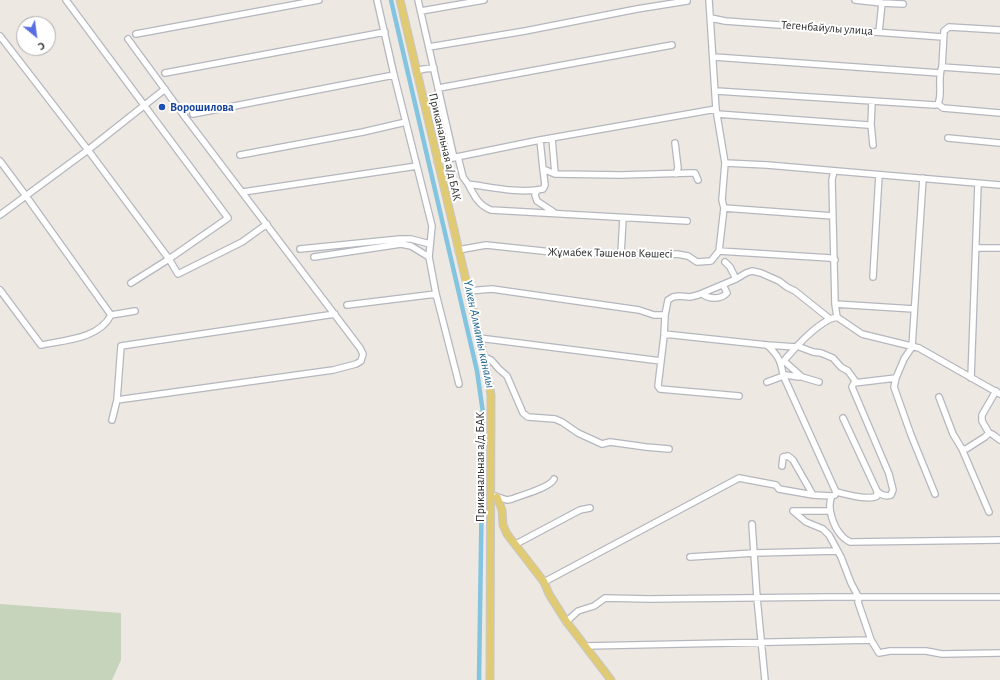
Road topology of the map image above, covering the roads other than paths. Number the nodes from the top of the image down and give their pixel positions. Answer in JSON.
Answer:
{"nodes":[{"id":1,"x":66,"y":0,"type":"edge"},
{"id":2,"x":319,"y":0,"type":"edge"},
{"id":3,"x":377,"y":0,"type":"edge"},
{"id":4,"x":400,"y":0,"type":"edge"},
{"id":5,"x":418,"y":0,"type":"edge"},
{"id":6,"x":484,"y":0,"type":"edge"},
{"id":7,"x":709,"y":0,"type":"edge"},
{"id":8,"x":855,"y":0,"type":"edge"},
{"id":9,"x":687,"y":1,"type":"dead end"},
{"id":10,"x":882,"y":3,"type":"junction"},
{"id":11,"x":903,"y":4,"type":"dead end"},
{"id":12,"x":421,"y":11,"type":"junction"},
{"id":13,"x":711,"y":18,"type":"junction"},
{"id":14,"x":1000,"y":30,"type":"edge"},
{"id":15,"x":385,"y":32,"type":"junction"},
{"id":16,"x":879,"y":32,"type":"junction"},
{"id":17,"x":136,"y":34,"type":"dead end"},
{"id":18,"x":0,"y":36,"type":"edge"},
{"id":19,"x":943,"y":37,"type":"junction"},
{"id":20,"x":128,"y":39,"type":"dead end"},
{"id":21,"x":672,"y":45,"type":"dead end"},
{"id":22,"x":429,"y":47,"type":"junction"},
{"id":23,"x":714,"y":57,"type":"junction"},
{"id":24,"x":434,"y":68,"type":"junction"},
{"id":25,"x":416,"y":70,"type":"junction"},
{"id":26,"x":941,"y":70,"type":"junction"},
{"id":27,"x":1000,"y":71,"type":"edge"},
{"id":28,"x":165,"y":73,"type":"dead end"},
{"id":29,"x":394,"y":75,"type":"junction"},
{"id":30,"x":439,"y":88,"type":"junction"},
{"id":31,"x":165,"y":89,"type":"junction"},
{"id":32,"x":716,"y":91,"type":"junction"},
{"id":33,"x":872,"y":102,"type":"junction"},
{"id":34,"x":938,"y":104,"type":"junction"},
{"id":35,"x":144,"y":106,"type":"junction"},
{"id":36,"x":717,"y":112,"type":"junction"},
{"id":37,"x":1000,"y":113,"type":"edge"},
{"id":38,"x":193,"y":114,"type":"dead end"},
{"id":39,"x":406,"y":122,"type":"junction"},
{"id":40,"x":871,"y":124,"type":"junction"},
{"id":41,"x":552,"y":138,"type":"junction"},
{"id":42,"x":948,"y":138,"type":"dead end"},
{"id":43,"x":540,"y":140,"type":"junction"},
{"id":44,"x":675,"y":143,"type":"dead end"},
{"id":45,"x":1000,"y":143,"type":"edge"},
{"id":46,"x":873,"y":145,"type":"dead end"},
{"id":47,"x":88,"y":150,"type":"junction"},
{"id":48,"x":240,"y":155,"type":"dead end"},
{"id":49,"x":456,"y":157,"type":"junction"},
{"id":50,"x":0,"y":161,"type":"edge"},
{"id":51,"x":438,"y":161,"type":"junction"},
{"id":52,"x":725,"y":163,"type":"junction"},
{"id":53,"x":417,"y":166,"type":"junction"},
{"id":54,"x":543,"y":169,"type":"junction"},
{"id":55,"x":834,"y":171,"type":"junction"},
{"id":56,"x":555,"y":174,"type":"junction"},
{"id":57,"x":676,"y":174,"type":"junction"},
{"id":58,"x":879,"y":175,"type":"junction"},
{"id":59,"x":923,"y":178,"type":"junction"},
{"id":60,"x":698,"y":180,"type":"dead end"},
{"id":61,"x":468,"y":184,"type":"junction"},
{"id":62,"x":978,"y":184,"type":"junction"},
{"id":63,"x":1000,"y":185,"type":"edge"},
{"id":64,"x":537,"y":190,"type":"junction"},
{"id":65,"x":243,"y":192,"type":"junction"},
{"id":66,"x":26,"y":196,"type":"junction"},
{"id":67,"x":724,"y":208,"type":"junction"},
{"id":68,"x":556,"y":213,"type":"junction"},
{"id":69,"x":0,"y":216,"type":"edge"},
{"id":70,"x":833,"y":216,"type":"junction"},
{"id":71,"x":623,"y":218,"type":"junction"},
{"id":72,"x":687,"y":221,"type":"dead end"},
{"id":73,"x":267,"y":224,"type":"junction"},
{"id":74,"x":430,"y":244,"type":"junction"},
{"id":75,"x":976,"y":248,"type":"junction"},
{"id":76,"x":1000,"y":248,"type":"edge"},
{"id":77,"x":300,"y":249,"type":"dead end"},
{"id":78,"x":458,"y":250,"type":"junction"},
{"id":79,"x":719,"y":251,"type":"junction"},
{"id":80,"x":621,"y":254,"type":"junction"},
{"id":81,"x":314,"y":256,"type":"dead end"},
{"id":82,"x":429,"y":257,"type":"junction"},
{"id":83,"x":169,"y":259,"type":"junction"},
{"id":84,"x":834,"y":260,"type":"junction"},
{"id":85,"x":725,"y":262,"type":"dead end"},
{"id":86,"x":872,"y":277,"type":"dead end"},
{"id":87,"x":736,"y":278,"type":"junction"},
{"id":88,"x":131,"y":283,"type":"dead end"},
{"id":89,"x":723,"y":285,"type":"junction"},
{"id":90,"x":0,"y":290,"type":"edge"},
{"id":91,"x":468,"y":291,"type":"junction"},
{"id":92,"x":436,"y":294,"type":"junction"},
{"id":93,"x":702,"y":294,"type":"junction"},
{"id":94,"x":835,"y":304,"type":"junction"},
{"id":95,"x":347,"y":305,"type":"dead end"},
{"id":96,"x":914,"y":309,"type":"junction"},
{"id":97,"x":135,"y":311,"type":"dead end"},
{"id":98,"x":335,"y":314,"type":"junction"},
{"id":99,"x":111,"y":315,"type":"junction"},
{"id":100,"x":665,"y":315,"type":"junction"},
{"id":101,"x":834,"y":318,"type":"junction"},
{"id":102,"x":664,"y":334,"type":"junction"},
{"id":103,"x":479,"y":338,"type":"junction"},
{"id":104,"x":767,"y":345,"type":"junction"},
{"id":105,"x":797,"y":347,"type":"junction"},
{"id":106,"x":912,"y":347,"type":"junction"},
{"id":107,"x":484,"y":357,"type":"junction"},
{"id":108,"x":661,"y":361,"type":"junction"},
{"id":109,"x":783,"y":362,"type":"junction"},
{"id":110,"x":783,"y":376,"type":"junction"},
{"id":111,"x":802,"y":377,"type":"junction"},
{"id":112,"x":896,"y":378,"type":"junction"},
{"id":113,"x":971,"y":378,"type":"junction"},
{"id":114,"x":767,"y":382,"type":"dead end"},
{"id":115,"x":819,"y":382,"type":"dead end"},
{"id":116,"x":856,"y":382,"type":"junction"},
{"id":117,"x":459,"y":384,"type":"dead end"},
{"id":118,"x":998,"y":392,"type":"edge"},
{"id":119,"x":739,"y":396,"type":"dead end"},
{"id":120,"x":939,"y":397,"type":"dead end"},
{"id":121,"x":117,"y":400,"type":"junction"},
{"id":122,"x":843,"y":418,"type":"dead end"},
{"id":123,"x":112,"y":420,"type":"dead end"},
{"id":124,"x":994,"y":435,"type":"edge"},
{"id":125,"x":1000,"y":440,"type":"edge"},
{"id":126,"x":669,"y":449,"type":"dead end"},
{"id":127,"x":962,"y":449,"type":"junction"},
{"id":128,"x":782,"y":466,"type":"dead end"},
{"id":129,"x":554,"y":479,"type":"dead end"},
{"id":130,"x":877,"y":490,"type":"junction"},
{"id":131,"x":836,"y":492,"type":"junction"},
{"id":132,"x":935,"y":494,"type":"dead end"},
{"id":133,"x":812,"y":495,"type":"junction"},
{"id":134,"x":494,"y":496,"type":"junction"},
{"id":135,"x":832,"y":496,"type":"junction"},
{"id":136,"x":590,"y":508,"type":"dead end"},
{"id":137,"x":829,"y":511,"type":"junction"},
{"id":138,"x":989,"y":512,"type":"dead end"},
{"id":139,"x":752,"y":524,"type":"dead end"},
{"id":140,"x":1000,"y":540,"type":"edge"},
{"id":141,"x":516,"y":544,"type":"junction"},
{"id":142,"x":837,"y":551,"type":"junction"},
{"id":143,"x":754,"y":553,"type":"junction"},
{"id":144,"x":690,"y":557,"type":"dead end"},
{"id":145,"x":544,"y":582,"type":"junction"},
{"id":146,"x":1000,"y":597,"type":"edge"},
{"id":147,"x":757,"y":598,"type":"junction"},
{"id":148,"x":859,"y":598,"type":"junction"},
{"id":149,"x":566,"y":622,"type":"junction"},
{"id":150,"x":871,"y":640,"type":"junction"},
{"id":151,"x":762,"y":641,"type":"junction"},
{"id":152,"x":585,"y":646,"type":"junction"},
{"id":153,"x":1000,"y":653,"type":"edge"},
{"id":154,"x":490,"y":680,"type":"edge"},
{"id":155,"x":611,"y":680,"type":"edge"},
{"id":156,"x":765,"y":680,"type":"edge"}],
"edges":[{"from":1,"to":35,"type":"street"},
{"from":2,"to":17,"type":"street"},
{"from":3,"to":15,"type":"street"},
{"from":4,"to":25,"type":"main road","name":"Приканальная а/д БАК"},
{"from":5,"to":12,"type":"street"},
{"from":6,"to":12,"type":"street"},
{"from":7,"to":13,"type":"street"},
{"from":8,"to":10,"type":"street"},
{"from":9,"to":22,"type":"street"},
{"from":10,"to":11,"type":"street"},
{"from":10,"to":16,"type":"street"},
{"from":12,"to":22,"type":"street"},
{"from":13,"to":16,"type":"street","name":"Тегенбайулы улица"},
{"from":13,"to":23,"type":"street"},
{"from":14,"to":19,"type":"street"},
{"from":15,"to":28,"type":"street"},
{"from":15,"to":29,"type":"street"},
{"from":16,"to":19,"type":"street","name":"Тегенбайулы улица"},
{"from":18,"to":47,"type":"street"},
{"from":19,"to":26,"type":"street"},
{"from":20,"to":31,"type":"street"},
{"from":21,"to":30,"type":"street"},
{"from":22,"to":24,"type":"street"},
{"from":23,"to":26,"type":"street"},
{"from":23,"to":32,"type":"street"},
{"from":24,"to":25,"type":"street"},
{"from":24,"to":30,"type":"street"},
{"from":25,"to":51,"type":"main road","name":"Приканальная а/д БАК"},
{"from":26,"to":27,"type":"street"},
{"from":26,"to":34,"type":"street"},
{"from":29,"to":38,"type":"street"},
{"from":29,"to":39,"type":"street"},
{"from":30,"to":49,"type":"street"},
{"from":31,"to":35,"type":"street"},
{"from":31,"to":65,"type":"street"},
{"from":32,"to":33,"type":"street"},
{"from":32,"to":36,"type":"street"},
{"from":33,"to":34,"type":"street"},
{"from":33,"to":40,"type":"street"},
{"from":34,"to":37,"type":"street"},
{"from":35,"to":47,"type":"street"},
{"from":35,"to":83,"type":"street"},
{"from":36,"to":40,"type":"street"},
{"from":36,"to":41,"type":"street"},
{"from":36,"to":52,"type":"street"},
{"from":39,"to":48,"type":"street"},
{"from":39,"to":53,"type":"street"},
{"from":40,"to":46,"type":"street"},
{"from":41,"to":43,"type":"street"},
{"from":41,"to":56,"type":"street"},
{"from":42,"to":45,"type":"street"},
{"from":43,"to":49,"type":"street"},
{"from":43,"to":54,"type":"street"},
{"from":44,"to":57,"type":"street"},
{"from":47,"to":66,"type":"street"},
{"from":47,"to":83,"type":"street"},
{"from":49,"to":51,"type":"street"},
{"from":49,"to":61,"type":"street"},
{"from":50,"to":66,"type":"street"},
{"from":51,"to":78,"type":"main road","name":"Приканальная а/д БАК"},
{"from":52,"to":55,"type":"street"},
{"from":52,"to":67,"type":"street"},
{"from":53,"to":65,"type":"street"},
{"from":53,"to":74,"type":"street"},
{"from":54,"to":56,"type":"street"},
{"from":54,"to":64,"type":"street"},
{"from":55,"to":58,"type":"street"},
{"from":55,"to":70,"type":"street"},
{"from":56,"to":57,"type":"street"},
{"from":57,"to":60,"type":"street"},
{"from":58,"to":59,"type":"street"},
{"from":58,"to":86,"type":"street"},
{"from":59,"to":62,"type":"street"},
{"from":59,"to":96,"type":"street"},
{"from":61,"to":64,"type":"street"},
{"from":61,"to":68,"type":"street"},
{"from":62,"to":63,"type":"street"},
{"from":62,"to":75,"type":"street"},
{"from":64,"to":68,"type":"street"},
{"from":65,"to":73,"type":"street"},
{"from":66,"to":69,"type":"street"},
{"from":66,"to":99,"type":"street"},
{"from":67,"to":70,"type":"street"},
{"from":67,"to":79,"type":"street"},
{"from":68,"to":71,"type":"street"},
{"from":70,"to":84,"type":"street"},
{"from":71,"to":72,"type":"street"},
{"from":71,"to":80,"type":"street"},
{"from":73,"to":83,"type":"street"},
{"from":73,"to":98,"type":"street"},
{"from":74,"to":77,"type":"street"},
{"from":74,"to":82,"type":"street"},
{"from":75,"to":76,"type":"street"},
{"from":75,"to":113,"type":"street"},
{"from":78,"to":80,"type":"street","name":"Жұмабек Тәшенов Көшесі"},
{"from":78,"to":91,"type":"main road","name":"Приканальная а/д БАК"},
{"from":79,"to":80,"type":"street","name":"Жұмабек Тәшенов Көшесі"},
{"from":79,"to":84,"type":"street"},
{"from":81,"to":82,"type":"street"},
{"from":82,"to":92,"type":"street"},
{"from":83,"to":88,"type":"street"},
{"from":84,"to":94,"type":"street"},
{"from":85,"to":87,"type":"street"},
{"from":87,"to":89,"type":"street"},
{"from":87,"to":101,"type":"street"},
{"from":89,"to":93,"type":"street"},
{"from":89,"to":93,"type":"street"},
{"from":90,"to":99,"type":"street"},
{"from":91,"to":100,"type":"street"},
{"from":91,"to":103,"type":"main road","name":"Приканальная а/д БАК"},
{"from":92,"to":95,"type":"street"},
{"from":92,"to":117,"type":"street"},
{"from":93,"to":100,"type":"street"},
{"from":94,"to":96,"type":"street"},
{"from":94,"to":101,"type":"street"},
{"from":96,"to":106,"type":"street"},
{"from":97,"to":99,"type":"street"},
{"from":98,"to":121,"type":"street"},
{"from":98,"to":121,"type":"street"},
{"from":100,"to":102,"type":"street"},
{"from":101,"to":105,"type":"street"},
{"from":101,"to":106,"type":"street"},
{"from":102,"to":104,"type":"street"},
{"from":102,"to":108,"type":"street"},
{"from":103,"to":107,"type":"main road","name":"Приканальная а/д БАК"},
{"from":103,"to":108,"type":"street"},
{"from":104,"to":105,"type":"street"},
{"from":104,"to":109,"type":"street"},
{"from":105,"to":109,"type":"street"},
{"from":105,"to":116,"type":"street"},
{"from":106,"to":112,"type":"street"},
{"from":106,"to":113,"type":"street"},
{"from":107,"to":126,"type":"street"},
{"from":107,"to":134,"type":"main road","name":"Приканальная а/д БАК"},
{"from":108,"to":119,"type":"street"},
{"from":109,"to":110,"type":"street"},
{"from":109,"to":111,"type":"street"},
{"from":110,"to":111,"type":"street"},
{"from":110,"to":114,"type":"street"},
{"from":110,"to":131,"type":"street"},
{"from":111,"to":115,"type":"street"},
{"from":112,"to":116,"type":"street"},
{"from":112,"to":132,"type":"street"},
{"from":113,"to":118,"type":"street"},
{"from":116,"to":130,"type":"street"},
{"from":118,"to":124,"type":"street"},
{"from":120,"to":127,"type":"street"},
{"from":121,"to":123,"type":"street"},
{"from":122,"to":130,"type":"street"},
{"from":124,"to":125,"type":"street"},
{"from":124,"to":127,"type":"street"},
{"from":127,"to":138,"type":"street"},
{"from":128,"to":133,"type":"street"},
{"from":129,"to":134,"type":"street"},
{"from":130,"to":131,"type":"street"},
{"from":131,"to":135,"type":"street"},
{"from":133,"to":135,"type":"street"},
{"from":133,"to":145,"type":"street"},
{"from":134,"to":141,"type":"main road"},
{"from":134,"to":154,"type":"main road","name":"Приканальная а/д БАК"},
{"from":135,"to":137,"type":"street"},
{"from":136,"to":141,"type":"street"},
{"from":137,"to":140,"type":"street"},
{"from":137,"to":142,"type":"street"},
{"from":139,"to":143,"type":"street"},
{"from":141,"to":145,"type":"main road"},
{"from":142,"to":143,"type":"street"},
{"from":142,"to":148,"type":"street"},
{"from":143,"to":144,"type":"street"},
{"from":143,"to":147,"type":"street"},
{"from":145,"to":149,"type":"main road"},
{"from":146,"to":148,"type":"street"},
{"from":147,"to":148,"type":"street"},
{"from":147,"to":149,"type":"street"},
{"from":147,"to":151,"type":"street"},
{"from":148,"to":150,"type":"street"},
{"from":149,"to":152,"type":"main road"},
{"from":150,"to":151,"type":"street"},
{"from":150,"to":153,"type":"street"},
{"from":151,"to":152,"type":"street"},
{"from":151,"to":156,"type":"street"},
{"from":152,"to":155,"type":"main road"}]}
